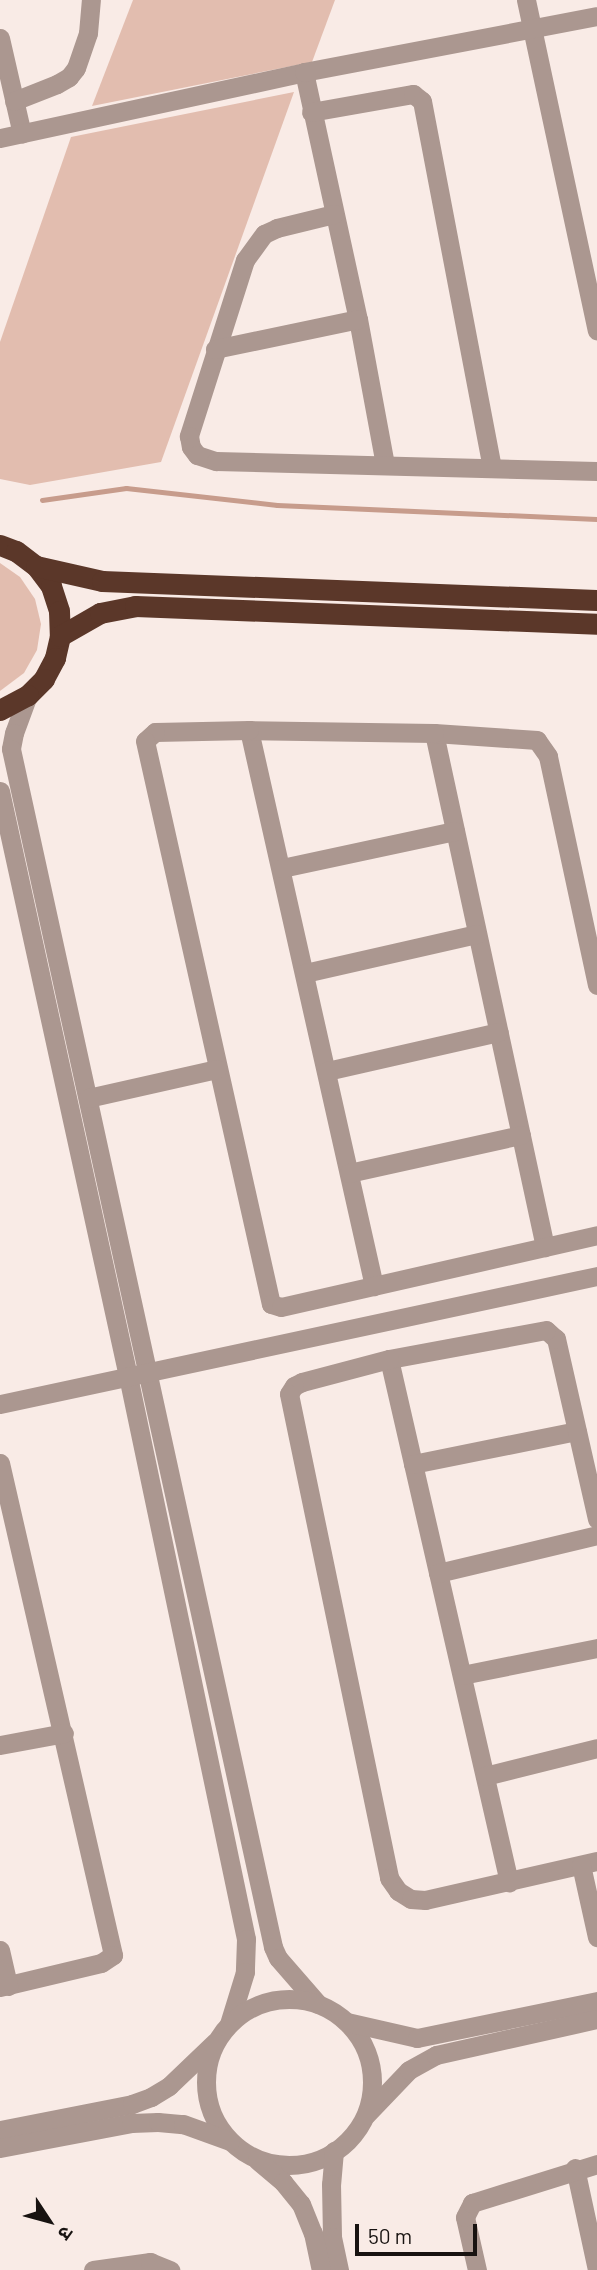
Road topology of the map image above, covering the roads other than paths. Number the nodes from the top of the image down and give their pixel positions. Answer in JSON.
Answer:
{"nodes":[{"id":1,"x":90,"y":0,"type":"edge"},
{"id":2,"x":526,"y":0,"type":"edge"},
{"id":3,"x":597,"y":16,"type":"edge"},
{"id":4,"x":534,"y":30,"type":"junction"},
{"id":5,"x":0,"y":38,"type":"edge"},
{"id":6,"x":304,"y":72,"type":"junction"},
{"id":7,"x":14,"y":102,"type":"junction"},
{"id":8,"x":311,"y":112,"type":"junction"},
{"id":9,"x":22,"y":134,"type":"junction"},
{"id":10,"x":0,"y":138,"type":"edge"},
{"id":11,"x":334,"y":214,"type":"junction"},
{"id":12,"x":591,"y":275,"type":"edge"},
{"id":13,"x":358,"y":319,"type":"junction"},
{"id":14,"x":597,"y":330,"type":"edge"},
{"id":15,"x":215,"y":349,"type":"junction"},
{"id":16,"x":385,"y":464,"type":"junction"},
{"id":17,"x":492,"y":467,"type":"junction"},
{"id":18,"x":597,"y":471,"type":"edge"},
{"id":19,"x":0,"y":545,"type":"edge"},
{"id":20,"x":36,"y":566,"type":"junction"},
{"id":21,"x":597,"y":600,"type":"edge"},
{"id":22,"x":597,"y":624,"type":"edge"},
{"id":23,"x":60,"y":636,"type":"junction"},
{"id":24,"x":28,"y":695,"type":"junction"},
{"id":25,"x":0,"y":710,"type":"edge"},
{"id":26,"x":249,"y":730,"type":"junction"},
{"id":27,"x":434,"y":733,"type":"junction"},
{"id":28,"x":0,"y":791,"type":"edge"},
{"id":29,"x":455,"y":831,"type":"junction"},
{"id":30,"x":282,"y":868,"type":"junction"},
{"id":31,"x":477,"y":934,"type":"junction"},
{"id":32,"x":305,"y":972,"type":"junction"},
{"id":33,"x":597,"y":985,"type":"edge"},
{"id":34,"x":499,"y":1032,"type":"junction"},
{"id":35,"x":217,"y":1069,"type":"junction"},
{"id":36,"x":327,"y":1072,"type":"junction"},
{"id":37,"x":88,"y":1098,"type":"junction"},
{"id":38,"x":521,"y":1135,"type":"junction"},
{"id":39,"x":349,"y":1173,"type":"junction"},
{"id":40,"x":597,"y":1235,"type":"edge"},
{"id":41,"x":545,"y":1247,"type":"junction"},
{"id":42,"x":597,"y":1276,"type":"edge"},
{"id":43,"x":374,"y":1286,"type":"junction"},
{"id":44,"x":389,"y":1359,"type":"junction"},
{"id":45,"x":148,"y":1372,"type":"junction"},
{"id":46,"x":128,"y":1376,"type":"junction"},
{"id":47,"x":0,"y":1404,"type":"edge"},
{"id":48,"x":577,"y":1431,"type":"junction"},
{"id":49,"x":0,"y":1463,"type":"edge"},
{"id":50,"x":413,"y":1464,"type":"junction"},
{"id":51,"x":597,"y":1519,"type":"edge"},
{"id":52,"x":597,"y":1535,"type":"edge"},
{"id":53,"x":438,"y":1573,"type":"junction"},
{"id":54,"x":597,"y":1648,"type":"edge"},
{"id":55,"x":462,"y":1675,"type":"junction"},
{"id":56,"x":64,"y":1733,"type":"junction"},
{"id":57,"x":0,"y":1745,"type":"edge"},
{"id":58,"x":597,"y":1748,"type":"edge"},
{"id":59,"x":485,"y":1776,"type":"junction"},
{"id":60,"x":589,"y":1863,"type":"edge"},
{"id":61,"x":509,"y":1882,"type":"junction"},
{"id":62,"x":597,"y":1937,"type":"edge"},
{"id":63,"x":0,"y":1950,"type":"edge"},
{"id":64,"x":4,"y":1987,"type":"edge"},
{"id":65,"x":597,"y":2001,"type":"edge"},
{"id":66,"x":318,"y":2004,"type":"junction"},
{"id":67,"x":597,"y":2019,"type":"edge"},
{"id":68,"x":347,"y":2022,"type":"junction"},
{"id":69,"x":229,"y":2024,"type":"junction"},
{"id":70,"x":215,"y":2042,"type":"junction"},
{"id":71,"x":362,"y":2119,"type":"junction"},
{"id":72,"x":0,"y":2130,"type":"edge"},
{"id":73,"x":230,"y":2141,"type":"junction"},
{"id":74,"x":0,"y":2147,"type":"edge"},
{"id":75,"x":334,"y":2151,"type":"junction"},
{"id":76,"x":251,"y":2156,"type":"junction"},
{"id":77,"x":597,"y":2164,"type":"edge"},
{"id":78,"x":575,"y":2168,"type":"junction"},
{"id":79,"x":93,"y":2270,"type":"edge"},
{"id":80,"x":170,"y":2270,"type":"edge"},
{"id":81,"x":321,"y":2270,"type":"edge"},
{"id":82,"x":339,"y":2270,"type":"edge"},
{"id":83,"x":477,"y":2270,"type":"edge"},
{"id":84,"x":597,"y":2270,"type":"edge"}],
"edges":[{"from":1,"to":7,"type":"street"},
{"from":2,"to":4,"type":"street"},
{"from":3,"to":4,"type":"street"},
{"from":4,"to":6,"type":"street"},
{"from":4,"to":12,"type":"street"},
{"from":5,"to":7,"type":"street"},
{"from":6,"to":8,"type":"street"},
{"from":6,"to":9,"type":"street"},
{"from":7,"to":9,"type":"street"},
{"from":8,"to":11,"type":"street"},
{"from":8,"to":17,"type":"street"},
{"from":9,"to":10,"type":"street"},
{"from":11,"to":13,"type":"street"},
{"from":11,"to":15,"type":"street"},
{"from":12,"to":14,"type":"street"},
{"from":13,"to":15,"type":"street"},
{"from":13,"to":16,"type":"street"},
{"from":15,"to":16,"type":"street"},
{"from":16,"to":17,"type":"street"},
{"from":17,"to":18,"type":"street"},
{"from":19,"to":20,"type":"highway"},
{"from":20,"to":21,"type":"highway"},
{"from":20,"to":23,"type":"highway"},
{"from":22,"to":23,"type":"highway"},
{"from":23,"to":24,"type":"highway"},
{"from":24,"to":25,"type":"highway"},
{"from":24,"to":37,"type":"street"},
{"from":26,"to":27,"type":"street"},
{"from":26,"to":30,"type":"street"},
{"from":26,"to":35,"type":"street"},
{"from":27,"to":29,"type":"street"},
{"from":27,"to":33,"type":"street"},
{"from":28,"to":46,"type":"street"},
{"from":29,"to":30,"type":"street"},
{"from":29,"to":31,"type":"street"},
{"from":30,"to":32,"type":"street"},
{"from":31,"to":32,"type":"street"},
{"from":31,"to":34,"type":"street"},
{"from":32,"to":36,"type":"street"},
{"from":34,"to":36,"type":"street"},
{"from":34,"to":38,"type":"street"},
{"from":35,"to":37,"type":"street"},
{"from":35,"to":43,"type":"street"},
{"from":36,"to":39,"type":"street"},
{"from":37,"to":45,"type":"street"},
{"from":38,"to":39,"type":"street"},
{"from":38,"to":41,"type":"street"},
{"from":39,"to":43,"type":"street"},
{"from":40,"to":41,"type":"street"},
{"from":41,"to":43,"type":"street"},
{"from":42,"to":45,"type":"street"},
{"from":44,"to":48,"type":"street"},
{"from":44,"to":50,"type":"street"},
{"from":44,"to":61,"type":"street"},
{"from":45,"to":46,"type":"street"},
{"from":45,"to":66,"type":"street"},
{"from":46,"to":47,"type":"street"},
{"from":46,"to":69,"type":"street"},
{"from":48,"to":50,"type":"street"},
{"from":48,"to":51,"type":"street"},
{"from":49,"to":56,"type":"street"},
{"from":50,"to":53,"type":"street"},
{"from":52,"to":53,"type":"street"},
{"from":53,"to":55,"type":"street"},
{"from":54,"to":55,"type":"street"},
{"from":55,"to":59,"type":"street"},
{"from":56,"to":57,"type":"street"},
{"from":56,"to":64,"type":"street"},
{"from":58,"to":59,"type":"street"},
{"from":59,"to":61,"type":"street"},
{"from":60,"to":61,"type":"street"},
{"from":60,"to":62,"type":"street"},
{"from":63,"to":64,"type":"street"},
{"from":65,"to":68,"type":"street"},
{"from":66,"to":68,"type":"street"},
{"from":66,"to":69,"type":"street"},
{"from":67,"to":71,"type":"street"},
{"from":68,"to":71,"type":"street"},
{"from":69,"to":70,"type":"street"},
{"from":70,"to":72,"type":"street"},
{"from":70,"to":73,"type":"street"},
{"from":71,"to":75,"type":"street"},
{"from":73,"to":74,"type":"street"},
{"from":73,"to":76,"type":"street"},
{"from":75,"to":76,"type":"street"},
{"from":75,"to":82,"type":"street"},
{"from":76,"to":81,"type":"street"},
{"from":77,"to":78,"type":"street"},
{"from":78,"to":83,"type":"street"},
{"from":78,"to":84,"type":"street"},
{"from":79,"to":80,"type":"street"}]}
